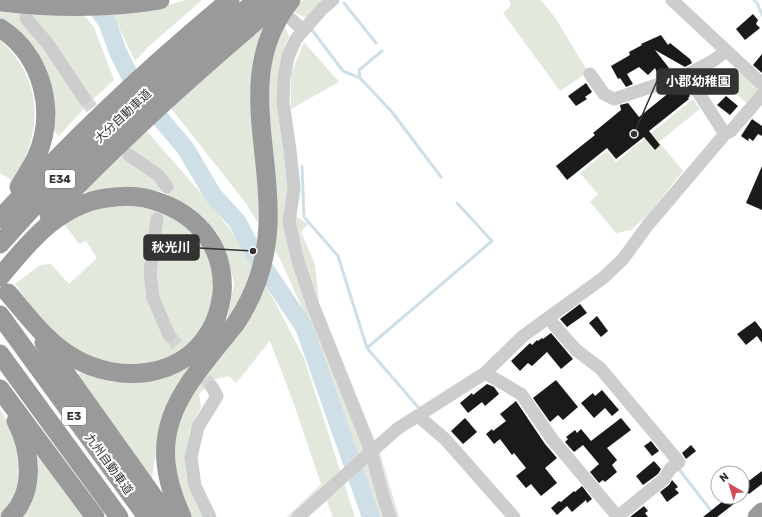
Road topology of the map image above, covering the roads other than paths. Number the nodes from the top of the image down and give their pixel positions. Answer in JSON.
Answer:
{"nodes":[{"id":1,"x":230,"y":0,"type":"edge"},
{"id":2,"x":257,"y":0,"type":"edge"},
{"id":3,"x":281,"y":0,"type":"edge"},
{"id":4,"x":291,"y":0,"type":"edge"},
{"id":5,"x":333,"y":0,"type":"edge"},
{"id":6,"x":672,"y":0,"type":"edge"},
{"id":7,"x":152,"y":1,"type":"edge"},
{"id":8,"x":0,"y":2,"type":"edge"},
{"id":9,"x":26,"y":18,"type":"dead end"},
{"id":10,"x":291,"y":19,"type":"dead end"},
{"id":11,"x":0,"y":28,"type":"edge"},
{"id":12,"x":303,"y":30,"type":"junction"},
{"id":13,"x":726,"y":51,"type":"junction"},
{"id":14,"x":166,"y":70,"type":"junction"},
{"id":15,"x":590,"y":74,"type":"dead end"},
{"id":16,"x":687,"y":75,"type":"junction"},
{"id":17,"x":762,"y":84,"type":"edge"},
{"id":18,"x":762,"y":95,"type":"edge"},
{"id":19,"x":84,"y":98,"type":"tunnel mouth"},
{"id":20,"x":120,"y":111,"type":"junction"},
{"id":21,"x":725,"y":134,"type":"junction"},
{"id":22,"x":129,"y":155,"type":"dead end"},
{"id":23,"x":167,"y":187,"type":"dead end"},
{"id":24,"x":13,"y":196,"type":"junction"},
{"id":25,"x":0,"y":211,"type":"edge"},
{"id":26,"x":0,"y":214,"type":"edge"},
{"id":27,"x":0,"y":219,"type":"edge"},
{"id":28,"x":157,"y":219,"type":"dead end"},
{"id":29,"x":8,"y":248,"type":"edge"},
{"id":30,"x":0,"y":272,"type":"edge"},
{"id":31,"x":3,"y":284,"type":"edge"},
{"id":32,"x":0,"y":315,"type":"edge"},
{"id":33,"x":548,"y":318,"type":"junction"},
{"id":34,"x":169,"y":335,"type":"tunnel mouth"},
{"id":35,"x":0,"y":354,"type":"edge"},
{"id":36,"x":485,"y":373,"type":"junction"},
{"id":37,"x":212,"y":387,"type":"tunnel mouth"},
{"id":38,"x":0,"y":389,"type":"edge"},
{"id":39,"x":0,"y":394,"type":"edge"},
{"id":40,"x":418,"y":416,"type":"junction"},
{"id":41,"x":370,"y":452,"type":"junction"},
{"id":42,"x":762,"y":512,"type":"edge"},
{"id":43,"x":10,"y":517,"type":"edge"},
{"id":44,"x":95,"y":517,"type":"edge"},
{"id":45,"x":119,"y":517,"type":"edge"},
{"id":46,"x":147,"y":517,"type":"edge"},
{"id":47,"x":168,"y":517,"type":"edge"},
{"id":48,"x":182,"y":517,"type":"edge"},
{"id":49,"x":210,"y":517,"type":"edge"},
{"id":50,"x":298,"y":517,"type":"edge"},
{"id":51,"x":390,"y":517,"type":"edge"},
{"id":52,"x":514,"y":517,"type":"edge"},
{"id":53,"x":618,"y":517,"type":"edge"},
{"id":54,"x":757,"y":517,"type":"edge"}],
"edges":[{"from":1,"to":14,"type":"highway","name":"大分自動車道","number":"E34"},
{"from":2,"to":14,"type":"highway","name":"大分自動車道","number":"E34"},
{"from":3,"to":14,"type":"highway"},
{"from":4,"to":48,"type":"highway"},
{"from":5,"to":12,"type":"street"},
{"from":6,"to":13,"type":"street"},
{"from":7,"to":8,"type":"highway"},
{"from":9,"to":19,"type":"street"},
{"from":10,"to":12,"type":"street"},
{"from":11,"to":24,"type":"highway"},
{"from":12,"to":41,"type":"street"},
{"from":13,"to":16,"type":"street"},
{"from":13,"to":17,"type":"street"},
{"from":14,"to":20,"type":"highway","name":"大分自動車道","number":"E34"},
{"from":15,"to":16,"type":"street"},
{"from":16,"to":21,"type":"street"},
{"from":18,"to":21,"type":"street"},
{"from":20,"to":24,"type":"highway"},
{"from":20,"to":27,"type":"highway","name":"大分自動車道","number":"E34"},
{"from":20,"to":29,"type":"highway"},
{"from":21,"to":33,"type":"street"},
{"from":22,"to":23,"type":"street"},
{"from":24,"to":25,"type":"highway"},
{"from":24,"to":26,"type":"highway"},
{"from":28,"to":34,"type":"street"},
{"from":29,"to":30,"type":"highway"},
{"from":31,"to":31,"type":"highway"},
{"from":31,"to":47,"type":"highway"},
{"from":32,"to":46,"type":"highway","name":"九州自動車道","number":"E3"},
{"from":33,"to":36,"type":"street"},
{"from":33,"to":53,"type":"street"},
{"from":35,"to":45,"type":"highway","name":"九州自動車道","number":"E3"},
{"from":36,"to":40,"type":"street"},
{"from":36,"to":53,"type":"street"},
{"from":37,"to":49,"type":"street"},
{"from":38,"to":44,"type":"highway"},
{"from":39,"to":43,"type":"highway"},
{"from":40,"to":41,"type":"street"},
{"from":40,"to":52,"type":"street"},
{"from":41,"to":50,"type":"street"},
{"from":41,"to":51,"type":"street"},
{"from":42,"to":54,"type":"highway"}]}
